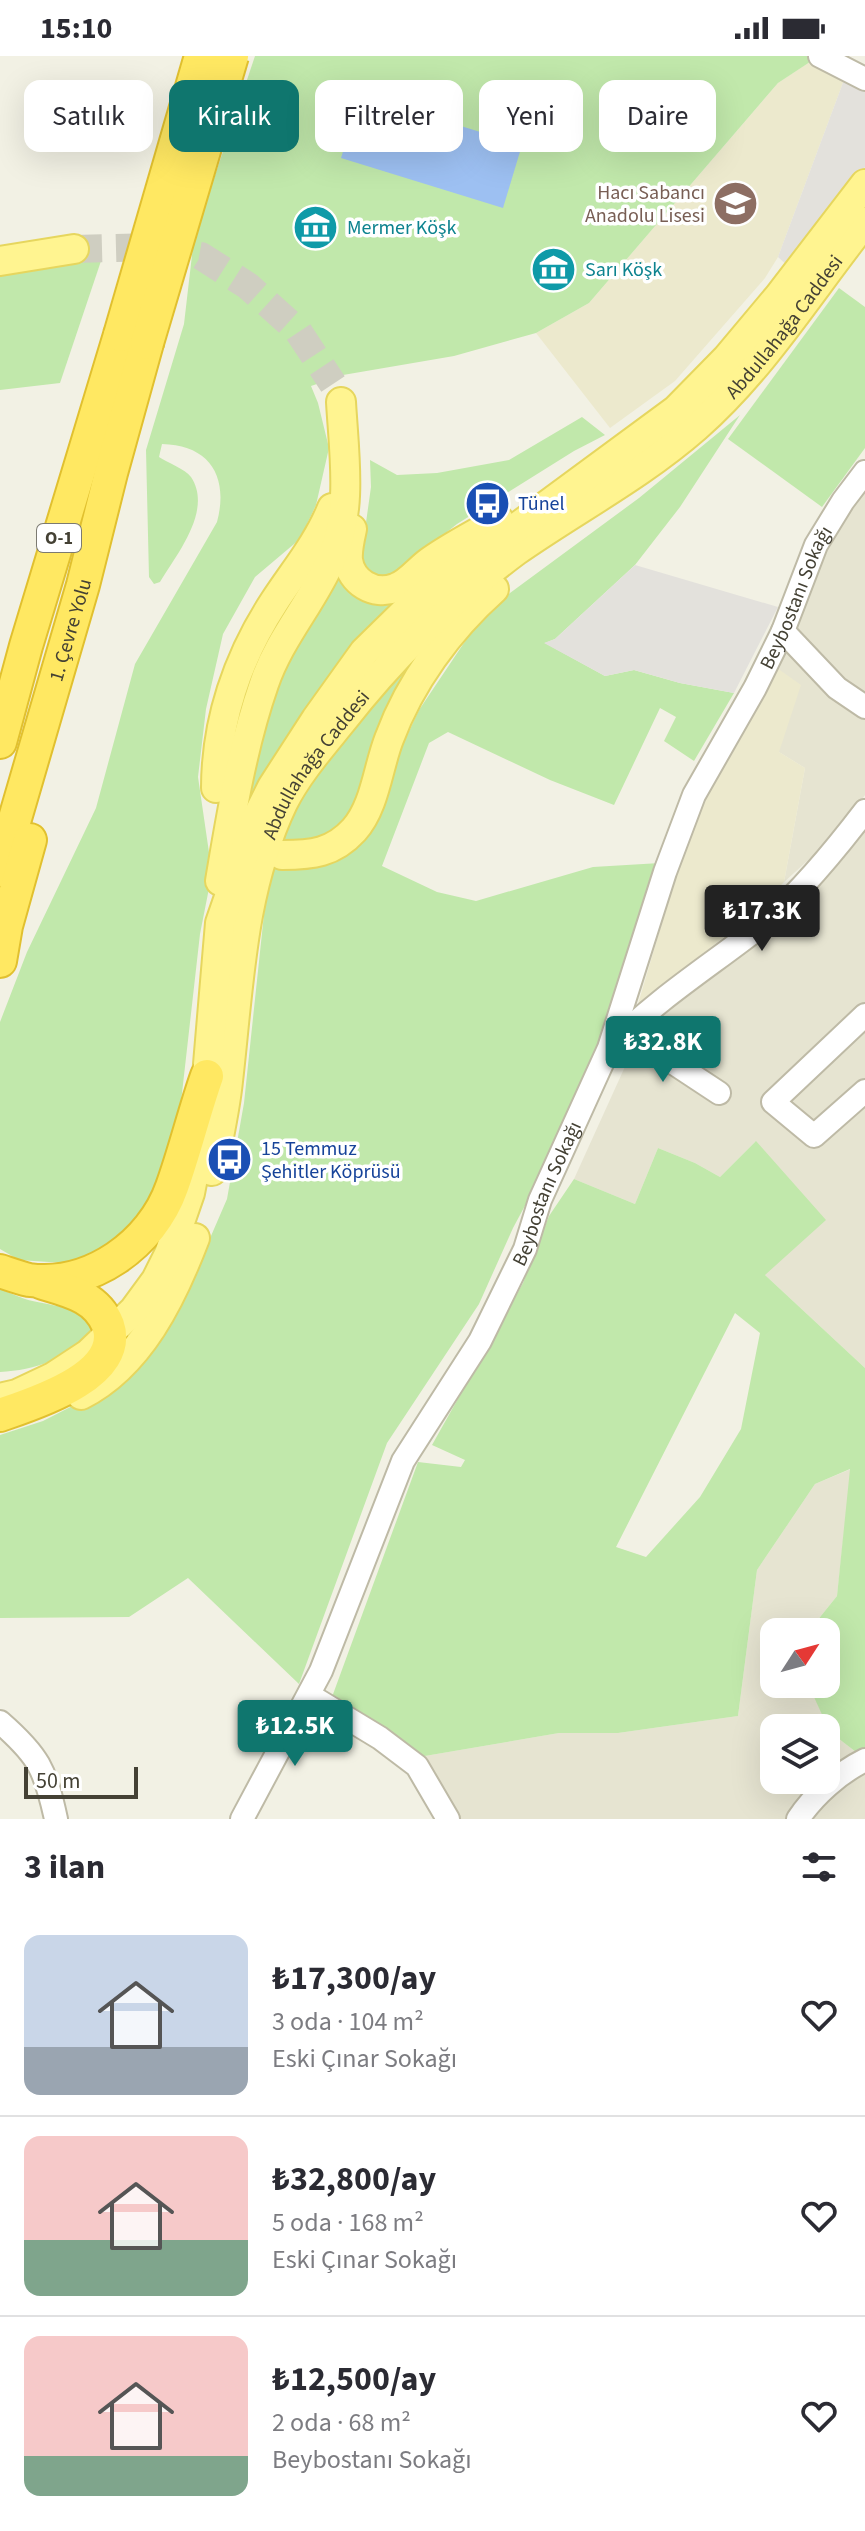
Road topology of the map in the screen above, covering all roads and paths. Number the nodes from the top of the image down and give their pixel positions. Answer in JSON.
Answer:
{"nodes":[{"id":1,"x":201,"y":56,"type":"edge"},
{"id":2,"x":232,"y":56,"type":"edge"},
{"id":3,"x":820,"y":56,"type":"edge"},
{"id":4,"x":865,"y":79,"type":"edge"},
{"id":5,"x":865,"y":184,"type":"edge"},
{"id":6,"x":865,"y":220,"type":"edge"},
{"id":7,"x":74,"y":249,"type":"tunnel mouth"},
{"id":8,"x":0,"y":261,"type":"edge"},
{"id":9,"x":134,"y":339,"type":"junction"},
{"id":10,"x":629,"y":443,"type":"junction"},
{"id":11,"x":344,"y":456,"type":"junction"},
{"id":12,"x":865,"y":472,"type":"edge"},
{"id":13,"x":596,"y":500,"type":"junction"},
{"id":14,"x":83,"y":585,"type":"junction"},
{"id":15,"x":783,"y":631,"type":"junction"},
{"id":16,"x":865,"y":707,"type":"edge"},
{"id":17,"x":0,"y":742,"type":"edge"},
{"id":18,"x":216,"y":788,"type":"dead end"},
{"id":19,"x":861,"y":825,"type":"edge"},
{"id":20,"x":282,"y":855,"type":"dead end"},
{"id":21,"x":0,"y":870,"type":"edge"},
{"id":22,"x":220,"y":923,"type":"junction"},
{"id":23,"x":0,"y":961,"type":"edge"},
{"id":24,"x":865,"y":1015,"type":"edge"},
{"id":25,"x":625,"y":1031,"type":"junction"},
{"id":26,"x":609,"y":1048,"type":"junction"},
{"id":27,"x":207,"y":1076,"type":"junction"},
{"id":28,"x":865,"y":1091,"type":"edge"},
{"id":29,"x":719,"y":1093,"type":"dead end"},
{"id":30,"x":15,"y":1276,"type":"edge"},
{"id":31,"x":111,"y":1334,"type":"junction"},
{"id":32,"x":0,"y":1398,"type":"edge"},
{"id":33,"x":0,"y":1415,"type":"edge"},
{"id":34,"x":0,"y":1429,"type":"edge"},
{"id":35,"x":309,"y":1695,"type":"junction"},
{"id":36,"x":0,"y":1722,"type":"edge"},
{"id":37,"x":865,"y":1760,"type":"edge"},
{"id":38,"x":56,"y":1819,"type":"edge"},
{"id":39,"x":242,"y":1819,"type":"edge"},
{"id":40,"x":448,"y":1819,"type":"edge"},
{"id":41,"x":798,"y":1819,"type":"edge"}],
"edges":[{"from":1,"to":9,"type":"highway","number":"O-1","bridge":true},
{"from":2,"to":9,"type":"highway","number":"O-1","bridge":true},
{"from":3,"to":4,"type":"street"},
{"from":5,"to":6,"type":"street"},
{"from":5,"to":10,"type":"main road","name":"Abdullahağa Caddesi"},
{"from":6,"to":13,"type":"main road","name":"Abdullahağa Caddesi"},
{"from":7,"to":8,"type":"main road"},
{"from":9,"to":14,"type":"highway","name":"1. Çevre Yolu","number":"O-1"},
{"from":9,"to":17,"type":"highway","name":"1. Çevre Yolu","number":"O-1"},
{"from":10,"to":11,"type":"main road"},
{"from":10,"to":22,"type":"main road","name":"Abdullahağa Caddesi"},
{"from":11,"to":18,"type":"main road"},
{"from":11,"to":22,"type":"main road"},
{"from":12,"to":15,"type":"street","name":"Beybostanı Sokağı"},
{"from":13,"to":20,"type":"main road"},
{"from":13,"to":34,"type":"main road","name":"Abdullahağa Caddesi"},
{"from":14,"to":21,"type":"highway","name":"1. Çevre Yolu","number":"O-1"},
{"from":14,"to":23,"type":"highway"},
{"from":15,"to":16,"type":"street"},
{"from":15,"to":26,"type":"street","name":"Beybostanı Sokağı"},
{"from":19,"to":25,"type":"street"},
{"from":22,"to":27,"type":"main road","name":"Abdullahağa Caddesi"},
{"from":24,"to":28,"type":"street"},
{"from":25,"to":26,"type":"street"},
{"from":25,"to":29,"type":"street"},
{"from":26,"to":35,"type":"street","name":"Beybostanı Sokağı"},
{"from":27,"to":30,"type":"highway"},
{"from":27,"to":31,"type":"main road","name":"Abdullahağa Caddesi"},
{"from":30,"to":31,"type":"highway"},
{"from":31,"to":32,"type":"main road"},
{"from":31,"to":33,"type":"highway"},
{"from":35,"to":39,"type":"street","name":"Beybostanı Sokağı"},
{"from":35,"to":40,"type":"street"},
{"from":36,"to":38,"type":"street"},
{"from":37,"to":41,"type":"street"}]}
